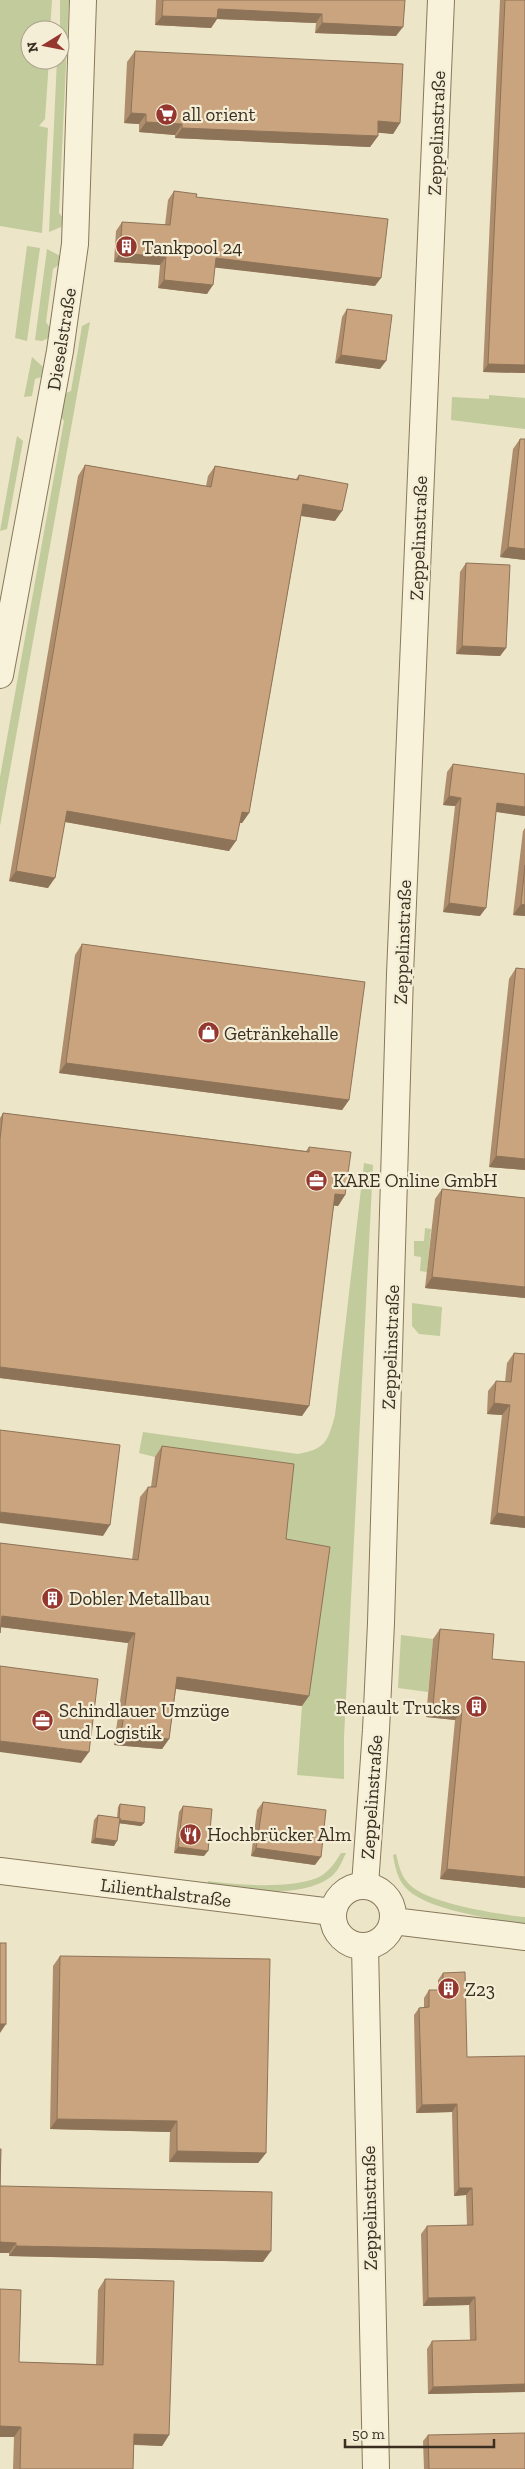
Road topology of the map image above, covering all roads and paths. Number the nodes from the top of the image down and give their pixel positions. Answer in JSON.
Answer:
{"nodes":[{"id":1,"x":83,"y":0,"type":"edge"},
{"id":2,"x":441,"y":0,"type":"edge"},
{"id":3,"x":0,"y":675,"type":"edge"},
{"id":4,"x":0,"y":1871,"type":"edge"},
{"id":5,"x":365,"y":1885,"type":"junction"},
{"id":6,"x":332,"y":1912,"type":"junction"},
{"id":7,"x":393,"y":1921,"type":"junction"},
{"id":8,"x":525,"y":1937,"type":"edge"},
{"id":9,"x":365,"y":1946,"type":"junction"},
{"id":10,"x":376,"y":2469,"type":"edge"}],
"edges":[{"from":1,"to":3,"type":"street","name":"Dieselstraße"},
{"from":2,"to":5,"type":"street","name":"Zeppelinstraße"},
{"from":4,"to":6,"type":"street","name":"Lilienthalstraße"},
{"from":5,"to":6,"type":"street"},
{"from":5,"to":7,"type":"street"},
{"from":6,"to":9,"type":"street"},
{"from":7,"to":8,"type":"street"},
{"from":7,"to":9,"type":"street"},
{"from":9,"to":10,"type":"street","name":"Zeppelinstraße"}]}
